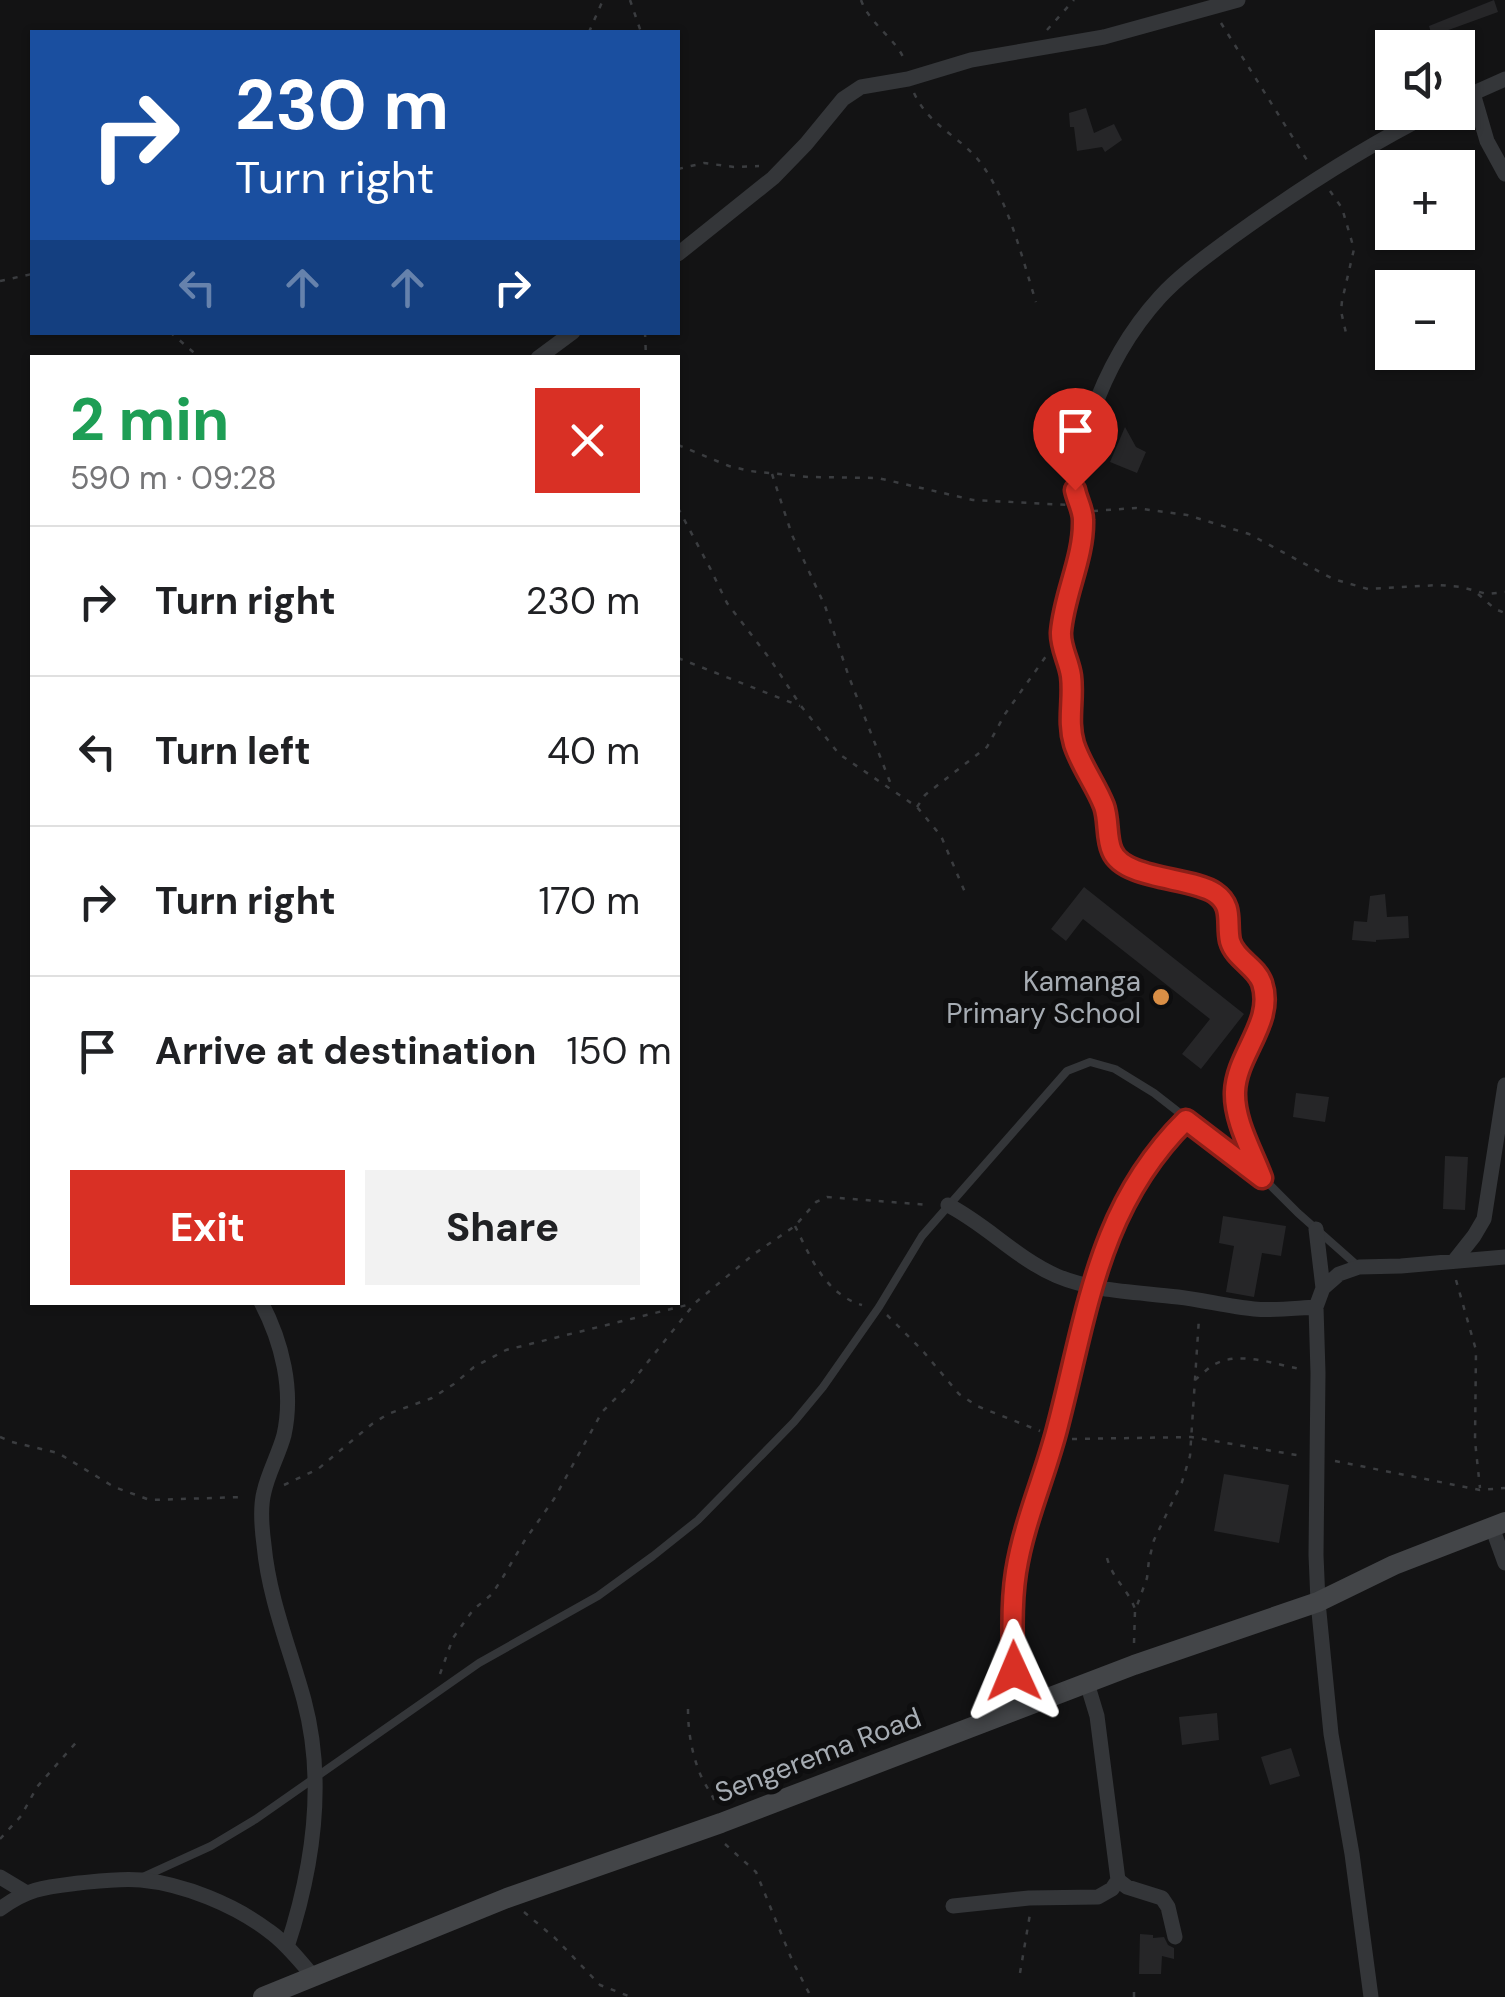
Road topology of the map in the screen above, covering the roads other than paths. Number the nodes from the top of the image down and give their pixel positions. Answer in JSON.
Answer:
{"nodes":[{"id":1,"x":1238,"y":0,"type":"edge"},
{"id":2,"x":1505,"y":78,"type":"edge"},
{"id":3,"x":1475,"y":92,"type":"edge"},
{"id":4,"x":1475,"y":117,"type":"edge"},
{"id":5,"x":1400,"y":130,"type":"edge"},
{"id":6,"x":1505,"y":174,"type":"edge"},
{"id":7,"x":680,"y":252,"type":"edge"},
{"id":8,"x":569,"y":335,"type":"edge"},
{"id":9,"x":542,"y":355,"type":"edge"},
{"id":10,"x":1079,"y":502,"type":"joint"},
{"id":11,"x":1505,"y":1085,"type":"edge"},
{"id":12,"x":1186,"y":1120,"type":"junction"},
{"id":13,"x":1262,"y":1178,"type":"junction"},
{"id":14,"x":948,"y":1206,"type":"junction"},
{"id":15,"x":1316,"y":1228,"type":"junction"},
{"id":16,"x":1505,"y":1257,"type":"edge"},
{"id":17,"x":1455,"y":1260,"type":"junction"},
{"id":18,"x":1359,"y":1267,"type":"junction"},
{"id":19,"x":1092,"y":1288,"type":"junction"},
{"id":20,"x":1323,"y":1288,"type":"junction"},
{"id":21,"x":263,"y":1305,"type":"edge"},
{"id":22,"x":1316,"y":1307,"type":"junction"},
{"id":23,"x":1499,"y":1524,"type":"edge"},
{"id":24,"x":1505,"y":1563,"type":"edge"},
{"id":25,"x":1318,"y":1602,"type":"junction"},
{"id":26,"x":1086,"y":1682,"type":"junction"},
{"id":27,"x":1014,"y":1710,"type":"junction"},
{"id":28,"x":316,"y":1777,"type":"junction"},
{"id":29,"x":0,"y":1876,"type":"edge"},
{"id":30,"x":138,"y":1879,"type":"junction"},
{"id":31,"x":1118,"y":1880,"type":"junction"},
{"id":32,"x":25,"y":1892,"type":"junction"},
{"id":33,"x":953,"y":1906,"type":"dead end"},
{"id":34,"x":0,"y":1909,"type":"edge"},
{"id":35,"x":1176,"y":1936,"type":"dead end"},
{"id":36,"x":287,"y":1947,"type":"junction"},
{"id":37,"x":312,"y":1975,"type":"junction"},
{"id":38,"x":292,"y":1991,"type":"edge"},
{"id":39,"x":263,"y":1997,"type":"edge"},
{"id":40,"x":1371,"y":1997,"type":"edge"}],
"edges":[{"from":1,"to":7,"type":"street"},
{"from":2,"to":3,"type":"street"},
{"from":4,"to":6,"type":"street"},
{"from":5,"to":10,"type":"street"},
{"from":8,"to":9,"type":"street"},
{"from":10,"to":13,"type":"lane"},
{"from":11,"to":17,"type":"street"},
{"from":12,"to":13,"type":"lane"},
{"from":12,"to":14,"type":"lane"},
{"from":12,"to":19,"type":"street"},
{"from":13,"to":15,"type":"lane"},
{"from":14,"to":19,"type":"street"},
{"from":14,"to":28,"type":"lane"},
{"from":15,"to":18,"type":"lane"},
{"from":15,"to":20,"type":"street"},
{"from":16,"to":17,"type":"street"},
{"from":17,"to":18,"type":"street"},
{"from":18,"to":20,"type":"street"},
{"from":19,"to":22,"type":"street"},
{"from":19,"to":27,"type":"street"},
{"from":20,"to":22,"type":"street"},
{"from":21,"to":28,"type":"street"},
{"from":22,"to":25,"type":"street"},
{"from":23,"to":24,"type":"street"},
{"from":23,"to":25,"type":"main road","name":"Sengerema Road"},
{"from":25,"to":26,"type":"main road","name":"Sengerema Road"},
{"from":25,"to":40,"type":"street"},
{"from":26,"to":27,"type":"main road","name":"Sengerema Road"},
{"from":26,"to":31,"type":"street"},
{"from":27,"to":37,"type":"main road","name":"Sengerema Road"},
{"from":28,"to":30,"type":"lane"},
{"from":28,"to":36,"type":"street"},
{"from":29,"to":32,"type":"street"},
{"from":30,"to":32,"type":"street"},
{"from":30,"to":36,"type":"street"},
{"from":31,"to":33,"type":"street"},
{"from":31,"to":35,"type":"street"},
{"from":32,"to":34,"type":"street"},
{"from":36,"to":37,"type":"street"},
{"from":37,"to":38,"type":"main road","name":"Sengerema Road"},
{"from":38,"to":39,"type":"main road","name":"Sengerema Road"}]}
